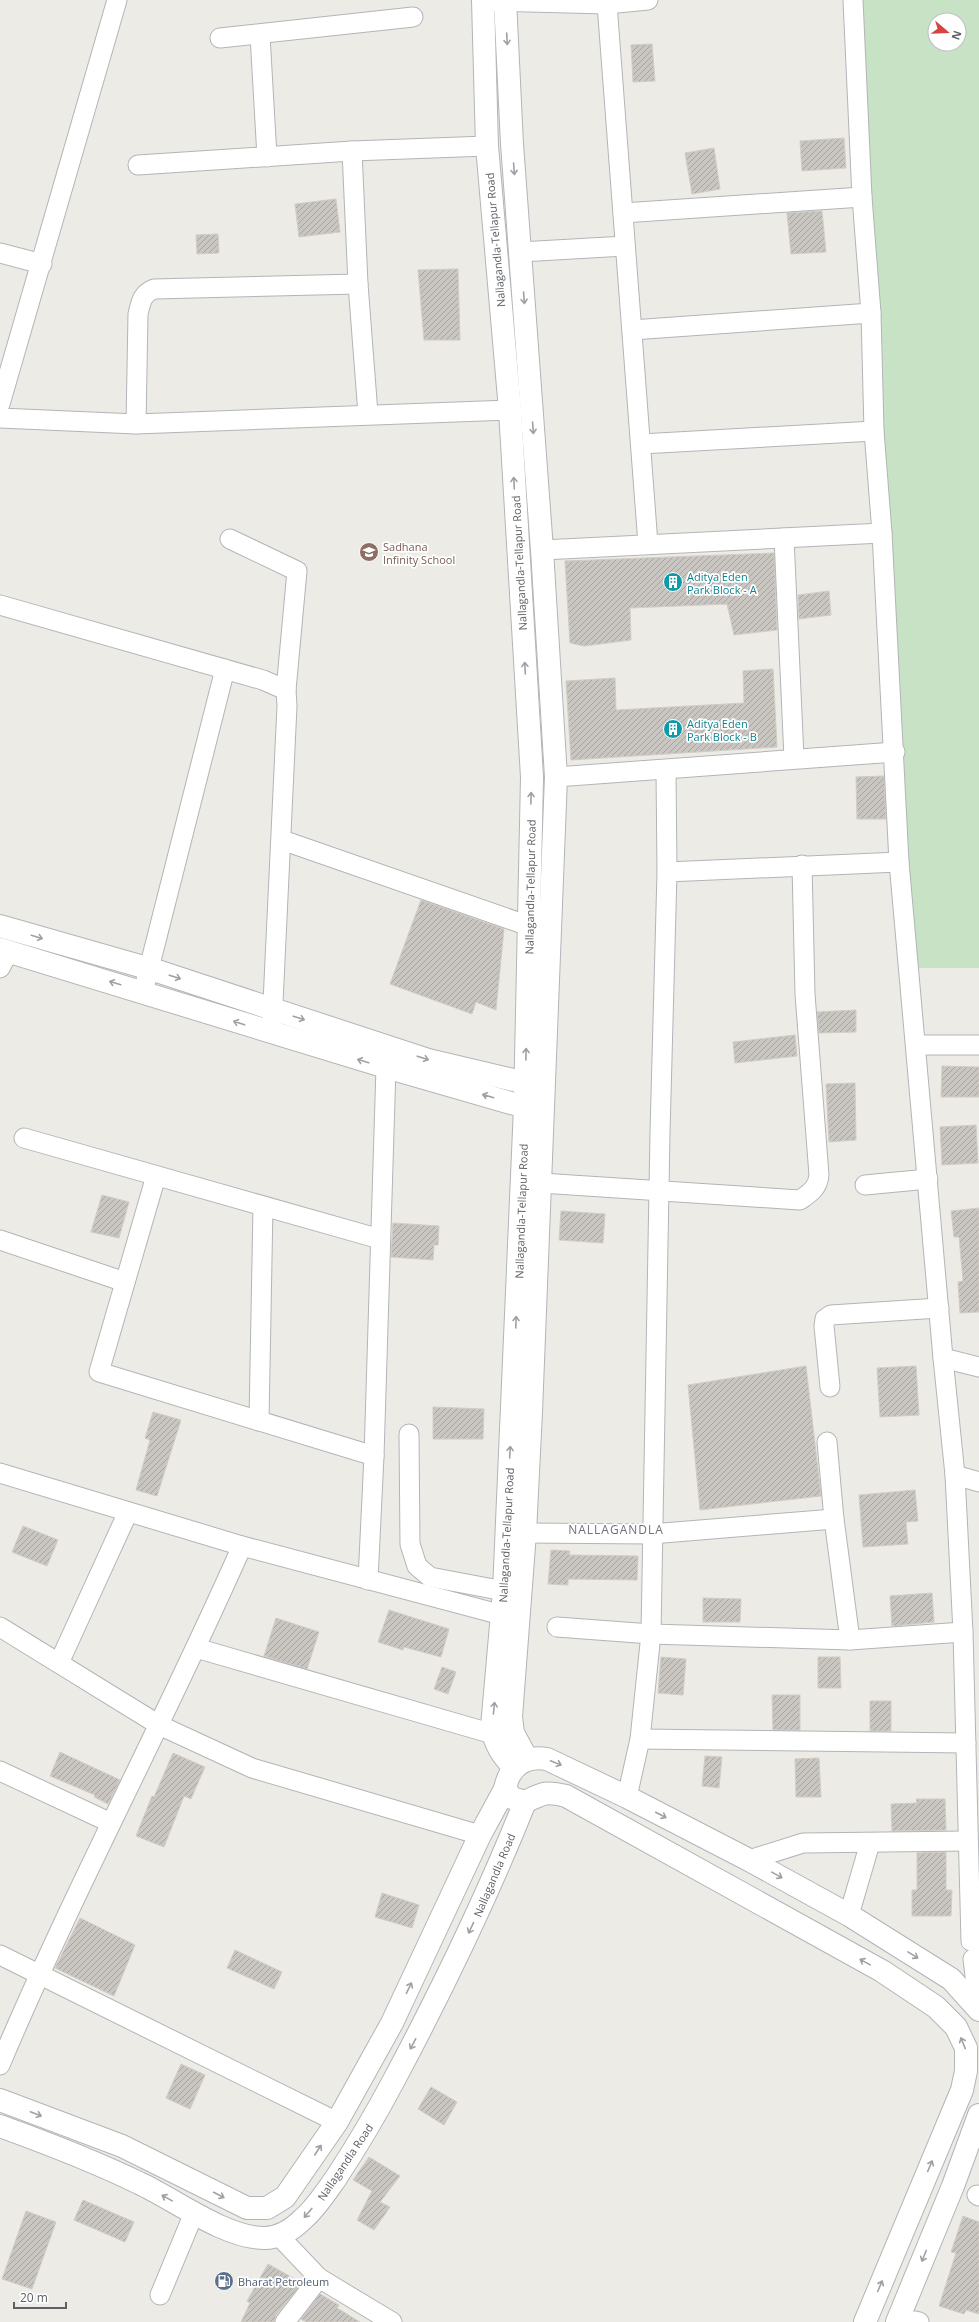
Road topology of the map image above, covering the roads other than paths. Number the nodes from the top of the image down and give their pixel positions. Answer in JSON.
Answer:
{"nodes":[{"id":1,"x":117,"y":0,"type":"edge"},
{"id":2,"x":483,"y":0,"type":"edge"},
{"id":3,"x":505,"y":0,"type":"edge"},
{"id":4,"x":648,"y":0,"type":"edge"},
{"id":5,"x":853,"y":0,"type":"edge"},
{"id":6,"x":607,"y":4,"type":"junction"},
{"id":7,"x":413,"y":17,"type":"dead end"},
{"id":8,"x":260,"y":35,"type":"junction"},
{"id":9,"x":220,"y":38,"type":"dead end"},
{"id":10,"x":487,"y":146,"type":"junction"},
{"id":11,"x":352,"y":151,"type":"junction"},
{"id":12,"x":267,"y":157,"type":"junction"},
{"id":13,"x":138,"y":165,"type":"dead end"},
{"id":14,"x":862,"y":196,"type":"junction"},
{"id":15,"x":623,"y":214,"type":"junction"},
{"id":16,"x":625,"y":246,"type":"junction"},
{"id":17,"x":520,"y":252,"type":"junction"},
{"id":18,"x":0,"y":253,"type":"edge"},
{"id":19,"x":42,"y":264,"type":"junction"},
{"id":20,"x":358,"y":284,"type":"junction"},
{"id":21,"x":871,"y":313,"type":"junction"},
{"id":22,"x":632,"y":330,"type":"junction"},
{"id":23,"x":0,"y":404,"type":"edge"},
{"id":24,"x":510,"y":410,"type":"junction"},
{"id":25,"x":368,"y":414,"type":"junction"},
{"id":26,"x":0,"y":418,"type":"edge"},
{"id":27,"x":136,"y":424,"type":"junction"},
{"id":28,"x":874,"y":431,"type":"junction"},
{"id":29,"x":640,"y":444,"type":"junction"},
{"id":30,"x":882,"y":533,"type":"junction"},
{"id":31,"x":784,"y":538,"type":"junction"},
{"id":32,"x":230,"y":539,"type":"dead end"},
{"id":33,"x":648,"y":544,"type":"junction"},
{"id":34,"x":542,"y":550,"type":"junction"},
{"id":35,"x":0,"y":605,"type":"edge"},
{"id":36,"x":225,"y":670,"type":"junction"},
{"id":37,"x":286,"y":690,"type":"junction"},
{"id":38,"x":895,"y":752,"type":"junction"},
{"id":39,"x":794,"y":758,"type":"junction"},
{"id":40,"x":666,"y":770,"type":"junction"},
{"id":41,"x":556,"y":777,"type":"junction"},
{"id":42,"x":282,"y":840,"type":"junction"},
{"id":43,"x":899,"y":862,"type":"junction"},
{"id":44,"x":802,"y":865,"type":"junction"},
{"id":45,"x":667,"y":872,"type":"junction"},
{"id":46,"x":0,"y":926,"type":"edge"},
{"id":47,"x":529,"y":926,"type":"junction"},
{"id":48,"x":3,"y":956,"type":"edge"},
{"id":49,"x":148,"y":970,"type":"junction"},
{"id":50,"x":143,"y":992,"type":"junction"},
{"id":51,"x":274,"y":1010,"type":"junction"},
{"id":52,"x":271,"y":1033,"type":"junction"},
{"id":53,"x":979,"y":1045,"type":"edge"},
{"id":54,"x":916,"y":1046,"type":"junction"},
{"id":55,"x":386,"y":1068,"type":"junction"},
{"id":56,"x":526,"y":1083,"type":"junction"},
{"id":57,"x":526,"y":1107,"type":"junction"},
{"id":58,"x":24,"y":1138,"type":"dead end"},
{"id":59,"x":156,"y":1176,"type":"junction"},
{"id":60,"x":928,"y":1179,"type":"junction"},
{"id":61,"x":541,"y":1183,"type":"junction"},
{"id":62,"x":865,"y":1184,"type":"dead end"},
{"id":63,"x":660,"y":1192,"type":"junction"},
{"id":64,"x":263,"y":1206,"type":"junction"},
{"id":65,"x":380,"y":1239,"type":"junction"},
{"id":66,"x":0,"y":1240,"type":"edge"},
{"id":67,"x":125,"y":1282,"type":"junction"},
{"id":68,"x":938,"y":1308,"type":"junction"},
{"id":69,"x":942,"y":1358,"type":"junction"},
{"id":70,"x":979,"y":1367,"type":"edge"},
{"id":71,"x":830,"y":1387,"type":"dead end"},
{"id":72,"x":521,"y":1412,"type":"junction"},
{"id":73,"x":259,"y":1421,"type":"junction"},
{"id":74,"x":408,"y":1434,"type":"dead end"},
{"id":75,"x":827,"y":1442,"type":"dead end"},
{"id":76,"x":374,"y":1456,"type":"junction"},
{"id":77,"x":0,"y":1473,"type":"edge"},
{"id":78,"x":955,"y":1475,"type":"junction"},
{"id":79,"x":979,"y":1482,"type":"edge"},
{"id":80,"x":128,"y":1512,"type":"junction"},
{"id":81,"x":834,"y":1519,"type":"junction"},
{"id":82,"x":525,"y":1533,"type":"junction"},
{"id":83,"x":652,"y":1534,"type":"junction"},
{"id":84,"x":242,"y":1546,"type":"junction"},
{"id":85,"x":368,"y":1580,"type":"junction"},
{"id":86,"x":504,"y":1591,"type":"junction"},
{"id":87,"x":502,"y":1615,"type":"junction"},
{"id":88,"x":0,"y":1627,"type":"edge"},
{"id":89,"x":557,"y":1627,"type":"dead end"},
{"id":90,"x":963,"y":1632,"type":"junction"},
{"id":91,"x":651,"y":1634,"type":"junction"},
{"id":92,"x":850,"y":1640,"type":"junction"},
{"id":93,"x":196,"y":1648,"type":"junction"},
{"id":94,"x":58,"y":1663,"type":"junction"},
{"id":95,"x":159,"y":1725,"type":"junction"},
{"id":96,"x":493,"y":1734,"type":"junction"},
{"id":97,"x":640,"y":1739,"type":"junction"},
{"id":98,"x":966,"y":1743,"type":"junction"},
{"id":99,"x":521,"y":1763,"type":"junction"},
{"id":100,"x":0,"y":1771,"type":"edge"},
{"id":101,"x":505,"y":1789,"type":"junction"},
{"id":102,"x":627,"y":1797,"type":"junction"},
{"id":103,"x":525,"y":1802,"type":"junction"},
{"id":104,"x":111,"y":1823,"type":"junction"},
{"id":105,"x":974,"y":1823,"type":"edge"},
{"id":106,"x":480,"y":1835,"type":"junction"},
{"id":107,"x":968,"y":1842,"type":"junction"},
{"id":108,"x":870,"y":1843,"type":"junction"},
{"id":109,"x":749,"y":1860,"type":"junction"},
{"id":110,"x":849,"y":1915,"type":"junction"},
{"id":111,"x":976,"y":1951,"type":"edge"},
{"id":112,"x":0,"y":1955,"type":"edge"},
{"id":113,"x":38,"y":1974,"type":"junction"},
{"id":114,"x":979,"y":2010,"type":"edge"},
{"id":115,"x":0,"y":2065,"type":"edge"},
{"id":116,"x":0,"y":2100,"type":"edge"},
{"id":117,"x":979,"y":2115,"type":"edge"},
{"id":118,"x":337,"y":2122,"type":"junction"},
{"id":119,"x":0,"y":2126,"type":"edge"},
{"id":120,"x":194,"y":2213,"type":"junction"},
{"id":121,"x":907,"y":2222,"type":"junction"},
{"id":122,"x":934,"y":2232,"type":"junction"},
{"id":123,"x":279,"y":2236,"type":"junction"},
{"id":124,"x":319,"y":2278,"type":"junction"},
{"id":125,"x":160,"y":2294,"type":"dead end"},
{"id":126,"x":285,"y":2322,"type":"edge"},
{"id":127,"x":392,"y":2322,"type":"edge"},
{"id":128,"x":865,"y":2322,"type":"edge"},
{"id":129,"x":911,"y":2322,"type":"edge"}],
"edges":[{"from":1,"to":19,"type":"street"},
{"from":2,"to":3,"type":"street"},
{"from":2,"to":10,"type":"street","name":"Nallagandla-Tellapur Road"},
{"from":3,"to":6,"type":"street"},
{"from":3,"to":17,"type":"street","name":"Nallagandla-Tellapur Road","one_way":true},
{"from":4,"to":6,"type":"street"},
{"from":5,"to":14,"type":"street"},
{"from":6,"to":15,"type":"street"},
{"from":7,"to":8,"type":"street"},
{"from":8,"to":9,"type":"street"},
{"from":8,"to":12,"type":"street"},
{"from":10,"to":11,"type":"street"},
{"from":10,"to":24,"type":"street","name":"Nallagandla-Tellapur Road"},
{"from":11,"to":12,"type":"street"},
{"from":11,"to":20,"type":"street"},
{"from":12,"to":13,"type":"street"},
{"from":14,"to":15,"type":"street"},
{"from":14,"to":21,"type":"street"},
{"from":15,"to":16,"type":"street"},
{"from":16,"to":17,"type":"street"},
{"from":16,"to":22,"type":"street"},
{"from":17,"to":34,"type":"street","name":"Nallagandla-Tellapur Road","one_way":true},
{"from":18,"to":19,"type":"street"},
{"from":19,"to":23,"type":"street"},
{"from":20,"to":25,"type":"street"},
{"from":20,"to":27,"type":"street"},
{"from":21,"to":22,"type":"street"},
{"from":21,"to":28,"type":"street"},
{"from":22,"to":29,"type":"street"},
{"from":24,"to":25,"type":"street"},
{"from":47,"to":24,"type":"street","name":"Nallagandla-Tellapur Road","one_way":true},
{"from":25,"to":27,"type":"street"},
{"from":26,"to":27,"type":"street"},
{"from":28,"to":29,"type":"street"},
{"from":28,"to":30,"type":"street"},
{"from":29,"to":33,"type":"street"},
{"from":30,"to":31,"type":"street"},
{"from":30,"to":38,"type":"street"},
{"from":31,"to":33,"type":"street"},
{"from":31,"to":39,"type":"street"},
{"from":32,"to":37,"type":"street"},
{"from":33,"to":34,"type":"street"},
{"from":34,"to":41,"type":"street","name":"Nallagandla-Tellapur Road"},
{"from":35,"to":36,"type":"street"},
{"from":36,"to":37,"type":"street"},
{"from":36,"to":49,"type":"street"},
{"from":37,"to":42,"type":"street"},
{"from":38,"to":39,"type":"street"},
{"from":38,"to":43,"type":"street"},
{"from":39,"to":40,"type":"street"},
{"from":40,"to":41,"type":"street"},
{"from":40,"to":45,"type":"street"},
{"from":41,"to":61,"type":"street","name":"Nallagandla-Tellapur Road"},
{"from":42,"to":47,"type":"street"},
{"from":42,"to":51,"type":"street"},
{"from":43,"to":44,"type":"street"},
{"from":43,"to":54,"type":"street"},
{"from":44,"to":45,"type":"street"},
{"from":44,"to":63,"type":"street"},
{"from":45,"to":63,"type":"street"},
{"from":46,"to":49,"type":"street","one_way":true},
{"from":56,"to":47,"type":"street","name":"Nallagandla-Tellapur Road","one_way":true},
{"from":50,"to":48,"type":"street","one_way":true},
{"from":49,"to":50,"type":"street"},
{"from":49,"to":51,"type":"street","one_way":true},
{"from":52,"to":50,"type":"street","one_way":true},
{"from":51,"to":52,"type":"street"},
{"from":51,"to":56,"type":"street","one_way":true},
{"from":55,"to":52,"type":"street","one_way":true},
{"from":53,"to":54,"type":"street"},
{"from":54,"to":60,"type":"street"},
{"from":57,"to":55,"type":"street","one_way":true},
{"from":55,"to":65,"type":"street"},
{"from":56,"to":57,"type":"street","name":"Nallagandla-Tellapur Road"},
{"from":72,"to":57,"type":"street","name":"Nallagandla-Tellapur Road","one_way":true},
{"from":58,"to":59,"type":"street"},
{"from":59,"to":64,"type":"street"},
{"from":59,"to":67,"type":"street"},
{"from":60,"to":62,"type":"street"},
{"from":60,"to":68,"type":"street"},
{"from":61,"to":63,"type":"street"},
{"from":61,"to":72,"type":"street","name":"Nallagandla-Tellapur Road"},
{"from":63,"to":83,"type":"street"},
{"from":64,"to":65,"type":"street"},
{"from":64,"to":73,"type":"street"},
{"from":65,"to":76,"type":"street"},
{"from":66,"to":67,"type":"street"},
{"from":67,"to":73,"type":"street"},
{"from":68,"to":69,"type":"street"},
{"from":68,"to":71,"type":"street"},
{"from":69,"to":70,"type":"street"},
{"from":69,"to":78,"type":"street"},
{"from":72,"to":82,"type":"street","name":"Nallagandla-Tellapur Road"},
{"from":86,"to":72,"type":"street","name":"Nallagandla-Tellapur Road","one_way":true},
{"from":73,"to":76,"type":"street"},
{"from":74,"to":86,"type":"street"},
{"from":75,"to":81,"type":"street"},
{"from":76,"to":85,"type":"street"},
{"from":77,"to":80,"type":"street"},
{"from":78,"to":79,"type":"street"},
{"from":78,"to":90,"type":"street"},
{"from":80,"to":84,"type":"street"},
{"from":80,"to":94,"type":"street"},
{"from":81,"to":83,"type":"street"},
{"from":81,"to":92,"type":"street"},
{"from":82,"to":83,"type":"street"},
{"from":82,"to":99,"type":"street","name":"Nallagandla-Tellapur Road"},
{"from":83,"to":91,"type":"street"},
{"from":84,"to":85,"type":"street"},
{"from":84,"to":93,"type":"street"},
{"from":85,"to":87,"type":"street"},
{"from":86,"to":87,"type":"street","name":"Nallagandla-Tellapur Road"},
{"from":96,"to":87,"type":"street","name":"Nallagandla-Tellapur Road","one_way":true},
{"from":88,"to":94,"type":"street"},
{"from":89,"to":91,"type":"street"},
{"from":90,"to":92,"type":"street"},
{"from":90,"to":98,"type":"street"},
{"from":91,"to":92,"type":"street"},
{"from":91,"to":97,"type":"street"},
{"from":93,"to":95,"type":"street"},
{"from":93,"to":96,"type":"street"},
{"from":94,"to":95,"type":"street"},
{"from":95,"to":104,"type":"street"},
{"from":95,"to":106,"type":"street"},
{"from":96,"to":99,"type":"street","name":"Nallagandla-Tellapur Road"},
{"from":97,"to":98,"type":"street"},
{"from":97,"to":102,"type":"street"},
{"from":98,"to":105,"type":"street"},
{"from":99,"to":101,"type":"street"},
{"from":99,"to":102,"type":"street","one_way":true},
{"from":100,"to":104,"type":"street"},
{"from":101,"to":103,"type":"street"},
{"from":101,"to":106,"type":"street"},
{"from":102,"to":109,"type":"street","one_way":true},
{"from":121,"to":103,"type":"street","one_way":true},
{"from":103,"to":123,"type":"street","name":"Nallagandla Road","one_way":true},
{"from":104,"to":113,"type":"street"},
{"from":105,"to":107,"type":"street"},
{"from":118,"to":106,"type":"street","one_way":true},
{"from":107,"to":108,"type":"street"},
{"from":107,"to":111,"type":"street"},
{"from":108,"to":109,"type":"street"},
{"from":108,"to":110,"type":"street"},
{"from":109,"to":110,"type":"street","one_way":true},
{"from":110,"to":114,"type":"street","one_way":true},
{"from":111,"to":114,"type":"street"},
{"from":112,"to":113,"type":"street"},
{"from":113,"to":115,"type":"street"},
{"from":113,"to":118,"type":"street"},
{"from":116,"to":118,"type":"street","one_way":true},
{"from":117,"to":122,"type":"street"},
{"from":120,"to":119,"type":"street","one_way":true},
{"from":120,"to":123,"type":"street"},
{"from":120,"to":125,"type":"street"},
{"from":121,"to":122,"type":"street"},
{"from":128,"to":121,"type":"street","one_way":true},
{"from":122,"to":129,"type":"street","one_way":true},
{"from":123,"to":124,"type":"street"},
{"from":124,"to":126,"type":"street"},
{"from":124,"to":127,"type":"street"}]}
